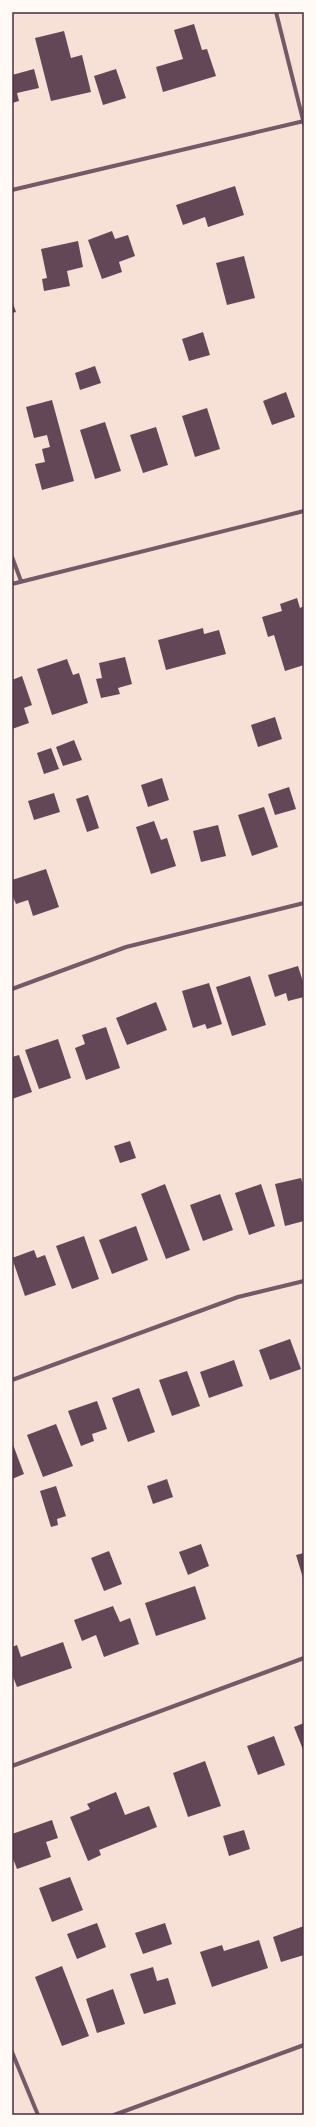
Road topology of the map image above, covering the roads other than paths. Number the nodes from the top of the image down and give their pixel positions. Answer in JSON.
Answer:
{"nodes":[{"id":1,"x":276,"y":12,"type":"edge"},
{"id":2,"x":304,"y":122,"type":"edge"},
{"id":3,"x":12,"y":190,"type":"edge"},
{"id":4,"x":304,"y":511,"type":"edge"},
{"id":5,"x":12,"y":557,"type":"edge"},
{"id":6,"x":21,"y":580,"type":"junction"},
{"id":7,"x":12,"y":584,"type":"edge"},
{"id":8,"x":304,"y":903,"type":"edge"},
{"id":9,"x":12,"y":989,"type":"edge"},
{"id":10,"x":304,"y":1281,"type":"edge"},
{"id":11,"x":12,"y":1380,"type":"edge"},
{"id":12,"x":304,"y":1658,"type":"edge"},
{"id":13,"x":12,"y":1766,"type":"edge"},
{"id":14,"x":304,"y":2046,"type":"edge"},
{"id":15,"x":12,"y":2052,"type":"edge"},
{"id":16,"x":38,"y":2115,"type":"edge"},
{"id":17,"x":114,"y":2115,"type":"edge"}],
"edges":[{"from":1,"to":2,"type":"street"},
{"from":2,"to":3,"type":"street"},
{"from":4,"to":6,"type":"street"},
{"from":5,"to":6,"type":"street"},
{"from":6,"to":7,"type":"street"},
{"from":8,"to":9,"type":"street"},
{"from":10,"to":11,"type":"street"},
{"from":12,"to":13,"type":"street"},
{"from":14,"to":17,"type":"street"},
{"from":15,"to":16,"type":"street"}]}
